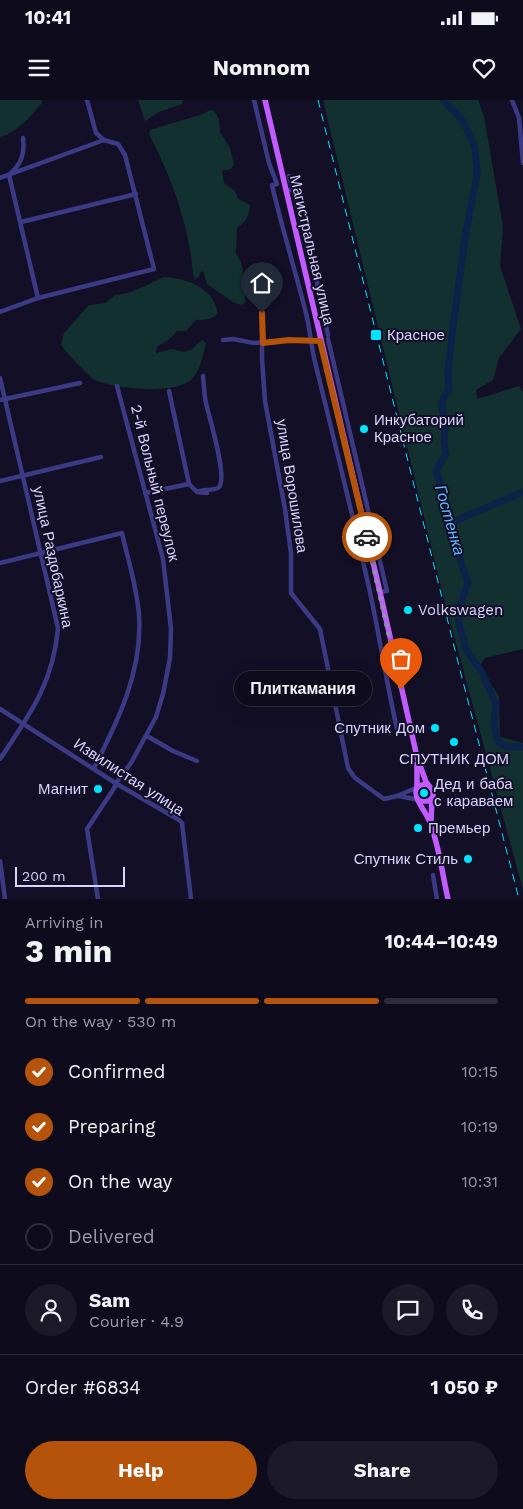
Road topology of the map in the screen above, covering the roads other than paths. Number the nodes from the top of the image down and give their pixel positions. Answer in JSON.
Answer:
{"nodes":[{"id":1,"x":87,"y":100,"type":"edge"},
{"id":2,"x":254,"y":100,"type":"edge"},
{"id":3,"x":264,"y":100,"type":"edge"},
{"id":4,"x":512,"y":100,"type":"edge"},
{"id":5,"x":22,"y":138,"type":"dead end"},
{"id":6,"x":104,"y":140,"type":"junction"},
{"id":7,"x":523,"y":163,"type":"edge"},
{"id":8,"x":9,"y":175,"type":"junction"},
{"id":9,"x":0,"y":178,"type":"edge"},
{"id":10,"x":288,"y":180,"type":"junction"},
{"id":11,"x":277,"y":184,"type":"junction"},
{"id":12,"x":289,"y":190,"type":"junction"},
{"id":13,"x":136,"y":194,"type":"junction"},
{"id":14,"x":21,"y":222,"type":"junction"},
{"id":15,"x":38,"y":298,"type":"junction"},
{"id":16,"x":0,"y":312,"type":"edge"},
{"id":17,"x":262,"y":313,"type":"dead end"},
{"id":18,"x":223,"y":340,"type":"dead end"},
{"id":19,"x":312,"y":341,"type":"junction"},
{"id":20,"x":320,"y":341,"type":"junction"},
{"id":21,"x":263,"y":343,"type":"junction"},
{"id":22,"x":202,"y":376,"type":"dead end"},
{"id":23,"x":0,"y":378,"type":"edge"},
{"id":24,"x":80,"y":384,"type":"dead end"},
{"id":25,"x":116,"y":386,"type":"dead end"},
{"id":26,"x":169,"y":391,"type":"dead end"},
{"id":27,"x":2,"y":399,"type":"edge"},
{"id":28,"x":101,"y":457,"type":"dead end"},
{"id":29,"x":23,"y":475,"type":"junction"},
{"id":30,"x":0,"y":481,"type":"edge"},
{"id":31,"x":189,"y":484,"type":"junction"},
{"id":32,"x":145,"y":492,"type":"junction"},
{"id":33,"x":197,"y":492,"type":"junction"},
{"id":34,"x":207,"y":493,"type":"dead end"},
{"id":35,"x":280,"y":507,"type":"dead end"},
{"id":36,"x":286,"y":509,"type":"junction"},
{"id":37,"x":42,"y":553,"type":"junction"},
{"id":38,"x":0,"y":563,"type":"edge"},
{"id":39,"x":380,"y":592,"type":"junction"},
{"id":40,"x":0,"y":709,"type":"edge"},
{"id":41,"x":23,"y":724,"type":"junction"},
{"id":42,"x":398,"y":728,"type":"dead end"},
{"id":43,"x":147,"y":736,"type":"junction"},
{"id":44,"x":416,"y":757,"type":"junction"},
{"id":45,"x":0,"y":759,"type":"edge"},
{"id":46,"x":197,"y":760,"type":"dead end"},
{"id":47,"x":94,"y":768,"type":"junction"},
{"id":48,"x":427,"y":784,"type":"junction"},
{"id":49,"x":116,"y":785,"type":"junction"},
{"id":50,"x":417,"y":788,"type":"junction"},
{"id":51,"x":397,"y":796,"type":"junction"},
{"id":52,"x":432,"y":798,"type":"junction"},
{"id":53,"x":419,"y":801,"type":"junction"},
{"id":54,"x":432,"y":828,"type":"junction"},
{"id":55,"x":0,"y":862,"type":"edge"},
{"id":56,"x":433,"y":875,"type":"dead end"},
{"id":57,"x":5,"y":899,"type":"edge"},
{"id":58,"x":98,"y":899,"type":"edge"},
{"id":59,"x":191,"y":899,"type":"edge"},
{"id":60,"x":437,"y":899,"type":"edge"},
{"id":61,"x":448,"y":899,"type":"edge"}],
"edges":[{"from":1,"to":6,"type":"street"},
{"from":2,"to":11,"type":"street"},
{"from":3,"to":10,"type":"main road","name":"Магистральная улица"},
{"from":4,"to":7,"type":"street"},
{"from":5,"to":8,"type":"street"},
{"from":6,"to":8,"type":"street"},
{"from":6,"to":13,"type":"street"},
{"from":8,"to":9,"type":"street"},
{"from":8,"to":14,"type":"street"},
{"from":10,"to":11,"type":"street"},
{"from":10,"to":12,"type":"main road","name":"Магистральная улица"},
{"from":11,"to":19,"type":"street"},
{"from":12,"to":20,"type":"main road","name":"Магистральная улица"},
{"from":12,"to":39,"type":"street"},
{"from":13,"to":14,"type":"street"},
{"from":13,"to":15,"type":"street"},
{"from":14,"to":15,"type":"street"},
{"from":15,"to":16,"type":"street"},
{"from":17,"to":21,"type":"street","name":"улица Ворошилова"},
{"from":18,"to":21,"type":"street"},
{"from":19,"to":20,"type":"street"},
{"from":19,"to":21,"type":"street"},
{"from":19,"to":42,"type":"street"},
{"from":20,"to":39,"type":"main road","name":"Магистральная улица"},
{"from":21,"to":36,"type":"street","name":"улица Ворошилова"},
{"from":22,"to":33,"type":"street"},
{"from":23,"to":27,"type":"street","name":"улица Раздобаркина"},
{"from":24,"to":27,"type":"street"},
{"from":25,"to":32,"type":"street","name":"2-й Вольный переулок"},
{"from":26,"to":31,"type":"street"},
{"from":27,"to":29,"type":"street","name":"улица Раздобаркина"},
{"from":28,"to":29,"type":"street"},
{"from":29,"to":30,"type":"street"},
{"from":29,"to":37,"type":"street","name":"улица Раздобаркина"},
{"from":31,"to":32,"type":"street"},
{"from":31,"to":33,"type":"street"},
{"from":32,"to":43,"type":"street","name":"2-й Вольный переулок"},
{"from":33,"to":34,"type":"street"},
{"from":35,"to":36,"type":"street"},
{"from":36,"to":51,"type":"street","name":"улица Ворошилова"},
{"from":37,"to":38,"type":"street"},
{"from":37,"to":41,"type":"street","name":"улица Раздобаркина"},
{"from":37,"to":47,"type":"street"},
{"from":39,"to":44,"type":"main road","name":"Магистральная улица"},
{"from":40,"to":41,"type":"street","name":"Извилистая улица"},
{"from":41,"to":45,"type":"street","name":"улица Раздобаркина"},
{"from":41,"to":47,"type":"street","name":"Извилистая улица"},
{"from":43,"to":46,"type":"street"},
{"from":43,"to":49,"type":"street","name":"2-й Вольный переулок"},
{"from":44,"to":48,"type":"main road","name":"Магистральная улица"},
{"from":44,"to":50,"type":"main road","name":"Магистральная улица"},
{"from":47,"to":49,"type":"street","name":"Извилистая улица"},
{"from":48,"to":50,"type":"main road"},
{"from":48,"to":52,"type":"main road","name":"Магистральная улица"},
{"from":49,"to":58,"type":"street","name":"2-й Вольный переулок"},
{"from":49,"to":59,"type":"street","name":"Извилистая улица"},
{"from":50,"to":51,"type":"street"},
{"from":50,"to":53,"type":"main road","name":"Магистральная улица"},
{"from":51,"to":53,"type":"street","name":"улица Ворошилова"},
{"from":52,"to":53,"type":"main road"},
{"from":52,"to":54,"type":"main road","name":"Магистральная улица"},
{"from":53,"to":54,"type":"main road","name":"Магистральная улица"},
{"from":54,"to":61,"type":"main road","name":"Магистральная улица"},
{"from":55,"to":57,"type":"street"},
{"from":56,"to":60,"type":"street"}]}
